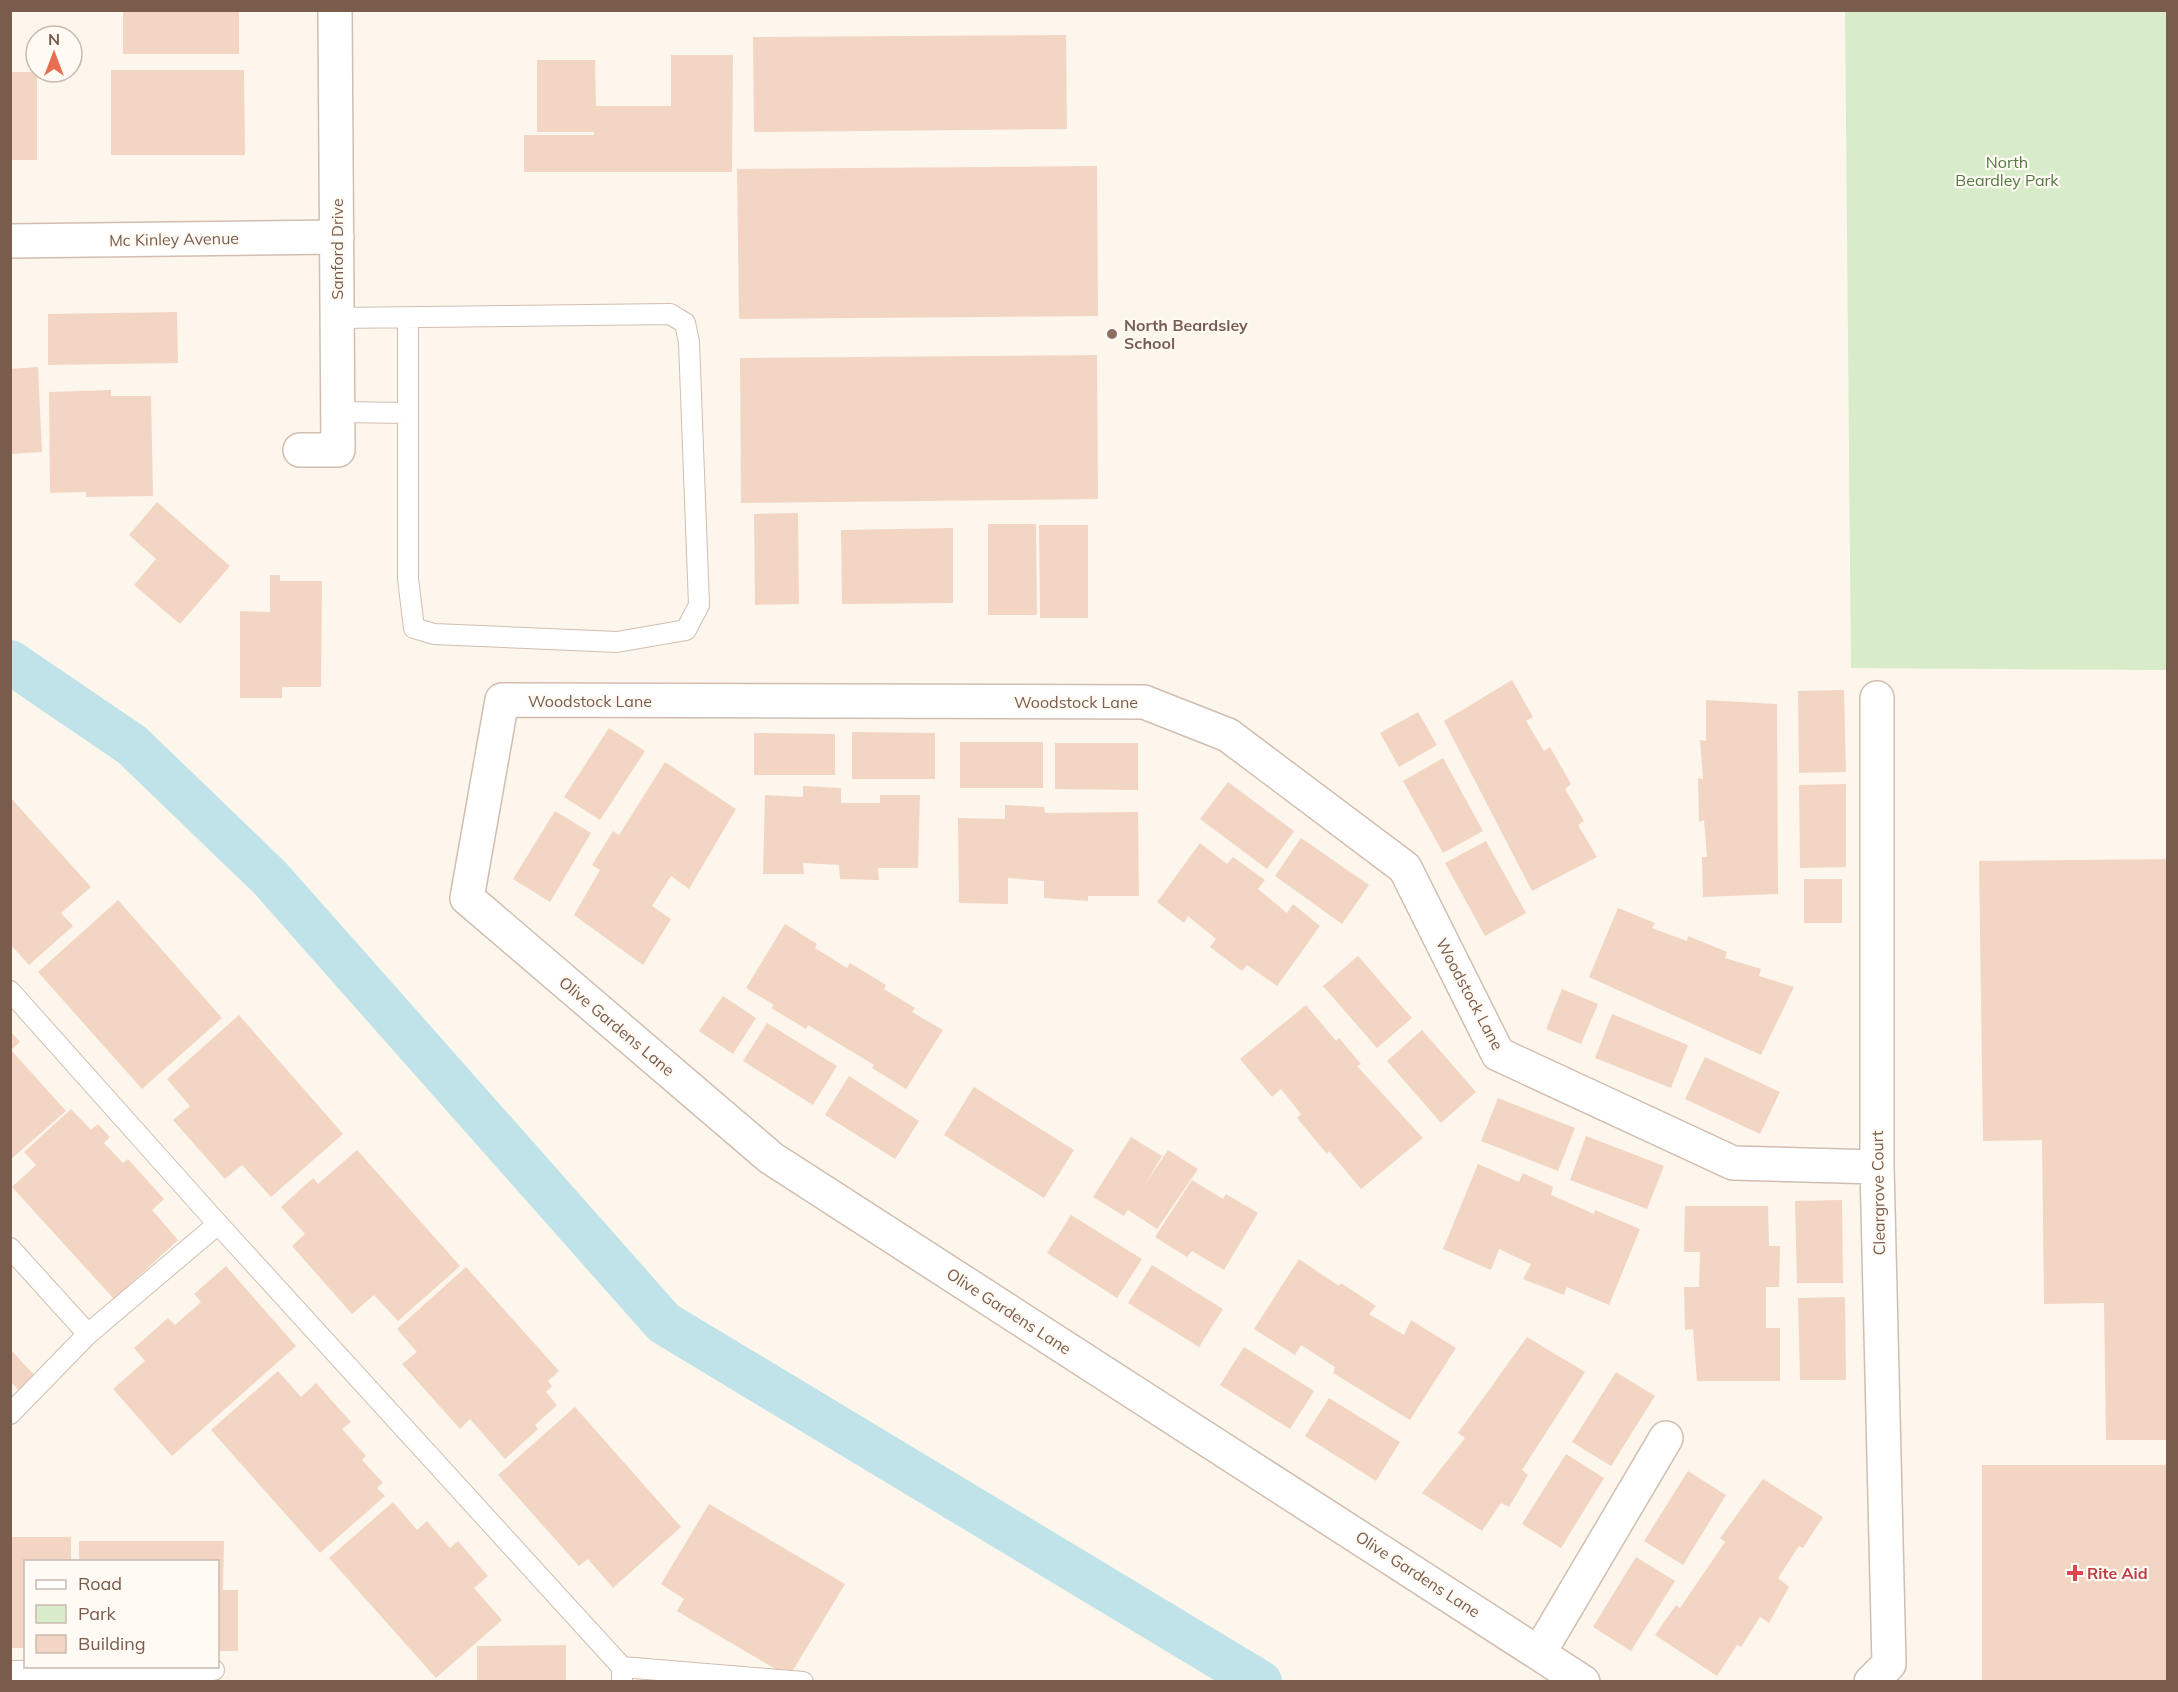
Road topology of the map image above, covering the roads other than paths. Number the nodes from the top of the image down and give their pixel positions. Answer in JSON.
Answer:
{"nodes":[{"id":1,"x":335,"y":10,"type":"edge"},
{"id":2,"x":337,"y":237,"type":"junction"},
{"id":3,"x":10,"y":241,"type":"edge"},
{"id":4,"x":408,"y":317,"type":"junction"},
{"id":5,"x":337,"y":318,"type":"junction"},
{"id":6,"x":338,"y":412,"type":"junction"},
{"id":7,"x":408,"y":413,"type":"junction"},
{"id":8,"x":300,"y":450,"type":"dead end"},
{"id":9,"x":1876,"y":698,"type":"dead end"},
{"id":10,"x":467,"y":898,"type":"joint"},
{"id":11,"x":10,"y":991,"type":"edge"},
{"id":12,"x":1876,"y":1167,"type":"junction"},
{"id":13,"x":218,"y":1224,"type":"junction"},
{"id":14,"x":10,"y":1248,"type":"edge"},
{"id":15,"x":88,"y":1334,"type":"junction"},
{"id":16,"x":10,"y":1414,"type":"edge"},
{"id":17,"x":1666,"y":1438,"type":"dead end"},
{"id":18,"x":1539,"y":1653,"type":"junction"},
{"id":19,"x":214,"y":1670,"type":"dead end"},
{"id":20,"x":10,"y":1671,"type":"edge"},
{"id":21,"x":622,"y":1674,"type":"edge"},
{"id":22,"x":802,"y":1682,"type":"edge"},
{"id":23,"x":1583,"y":1682,"type":"edge"},
{"id":24,"x":1871,"y":1682,"type":"edge"}],
"edges":[{"from":1,"to":2,"type":"street","name":"Sanford Drive"},
{"from":2,"to":3,"type":"street","name":"Mc Kinley Avenue"},
{"from":2,"to":5,"type":"street","name":"Sanford Drive"},
{"from":4,"to":5,"type":"lane"},
{"from":4,"to":7,"type":"lane"},
{"from":4,"to":7,"type":"lane"},
{"from":5,"to":6,"type":"street","name":"Sanford Drive"},
{"from":6,"to":7,"type":"lane"},
{"from":6,"to":8,"type":"street","name":"Sanford Drive"},
{"from":9,"to":12,"type":"street","name":"Cleargrove Court"},
{"from":10,"to":12,"type":"street","name":"Woodstock Lane"},
{"from":10,"to":18,"type":"street","name":"Olive Gardens Lane"},
{"from":11,"to":13,"type":"lane"},
{"from":12,"to":24,"type":"street","name":"Cleargrove Court"},
{"from":13,"to":15,"type":"lane"},
{"from":13,"to":21,"type":"lane"},
{"from":14,"to":15,"type":"lane"},
{"from":15,"to":16,"type":"lane"},
{"from":17,"to":18,"type":"street"},
{"from":18,"to":23,"type":"street","name":"Olive Gardens Lane"},
{"from":19,"to":20,"type":"lane"},
{"from":21,"to":22,"type":"lane"}]}
